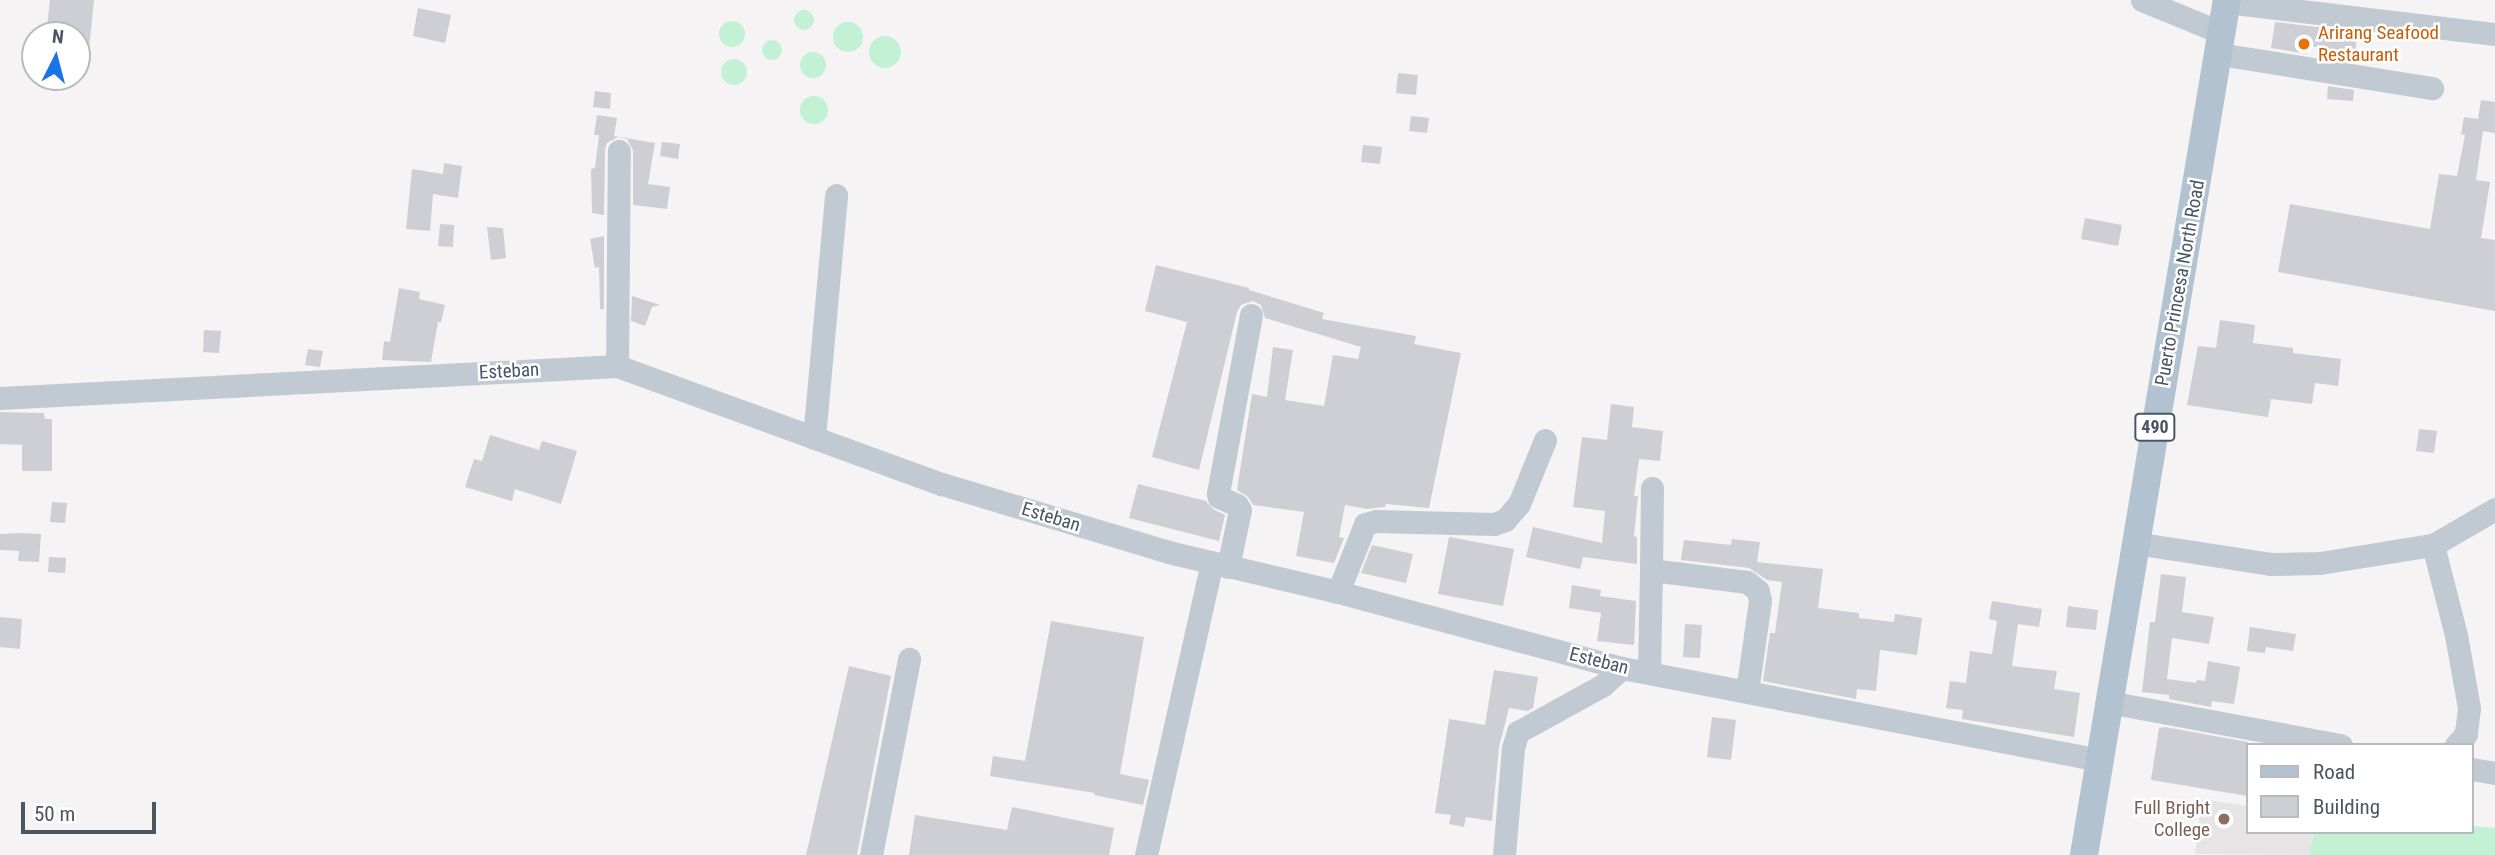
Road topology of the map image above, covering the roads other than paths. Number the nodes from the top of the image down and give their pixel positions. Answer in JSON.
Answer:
{"nodes":[{"id":1,"x":2142,"y":0,"type":"edge"},
{"id":2,"x":2226,"y":1,"type":"edge"},
{"id":3,"x":2495,"y":34,"type":"edge"},
{"id":4,"x":2220,"y":44,"type":"junction"},
{"id":5,"x":2432,"y":88,"type":"dead end"},
{"id":6,"x":619,"y":151,"type":"dead end"},
{"id":7,"x":836,"y":195,"type":"dead end"},
{"id":8,"x":1251,"y":315,"type":"dead end"},
{"id":9,"x":617,"y":366,"type":"junction"},
{"id":10,"x":0,"y":398,"type":"edge"},
{"id":11,"x":814,"y":438,"type":"junction"},
{"id":12,"x":1545,"y":440,"type":"dead end"},
{"id":13,"x":1652,"y":488,"type":"dead end"},
{"id":14,"x":2495,"y":509,"type":"edge"},
{"id":15,"x":2135,"y":543,"type":"junction"},
{"id":16,"x":2433,"y":545,"type":"junction"},
{"id":17,"x":1220,"y":564,"type":"junction"},
{"id":18,"x":1651,"y":570,"type":"junction"},
{"id":19,"x":1338,"y":592,"type":"junction"},
{"id":20,"x":909,"y":659,"type":"dead end"},
{"id":21,"x":1622,"y":668,"type":"junction"},
{"id":22,"x":1649,"y":673,"type":"junction"},
{"id":23,"x":1747,"y":691,"type":"junction"},
{"id":24,"x":2108,"y":702,"type":"junction"},
{"id":25,"x":2330,"y":743,"type":"edge"},
{"id":26,"x":2458,"y":743,"type":"edge"},
{"id":27,"x":2099,"y":760,"type":"junction"},
{"id":28,"x":2474,"y":769,"type":"edge"},
{"id":29,"x":2495,"y":773,"type":"edge"},
{"id":30,"x":871,"y":855,"type":"edge"},
{"id":31,"x":1146,"y":855,"type":"edge"},
{"id":32,"x":1504,"y":855,"type":"edge"},
{"id":33,"x":2084,"y":855,"type":"edge"}],
"edges":[{"from":1,"to":4,"type":"street"},
{"from":2,"to":3,"type":"street"},
{"from":2,"to":4,"type":"main road","name":"Puerto Princesa North Road","number":"490"},
{"from":4,"to":5,"type":"street"},
{"from":4,"to":15,"type":"main road","name":"Puerto Princesa North Road","number":"490"},
{"from":6,"to":9,"type":"street"},
{"from":7,"to":11,"type":"street"},
{"from":8,"to":17,"type":"street"},
{"from":9,"to":10,"type":"street","name":"Esteban"},
{"from":9,"to":11,"type":"street","name":"Esteban"},
{"from":11,"to":17,"type":"street","name":"Esteban"},
{"from":12,"to":19,"type":"street"},
{"from":13,"to":18,"type":"street"},
{"from":14,"to":16,"type":"street"},
{"from":15,"to":16,"type":"street"},
{"from":15,"to":24,"type":"main road","name":"Puerto Princesa North Road","number":"490"},
{"from":16,"to":26,"type":"street"},
{"from":17,"to":19,"type":"street","name":"Esteban"},
{"from":17,"to":31,"type":"street"},
{"from":18,"to":22,"type":"street"},
{"from":18,"to":23,"type":"street"},
{"from":19,"to":21,"type":"street","name":"Esteban"},
{"from":20,"to":30,"type":"street"},
{"from":21,"to":22,"type":"street","name":"Esteban"},
{"from":21,"to":32,"type":"street"},
{"from":22,"to":23,"type":"street","name":"Esteban"},
{"from":23,"to":27,"type":"street","name":"Esteban"},
{"from":24,"to":25,"type":"street"},
{"from":24,"to":27,"type":"main road","name":"Puerto Princesa North Road","number":"490"},
{"from":27,"to":33,"type":"main road","name":"Puerto Princesa North Road","number":"490"},
{"from":28,"to":29,"type":"street"}]}
